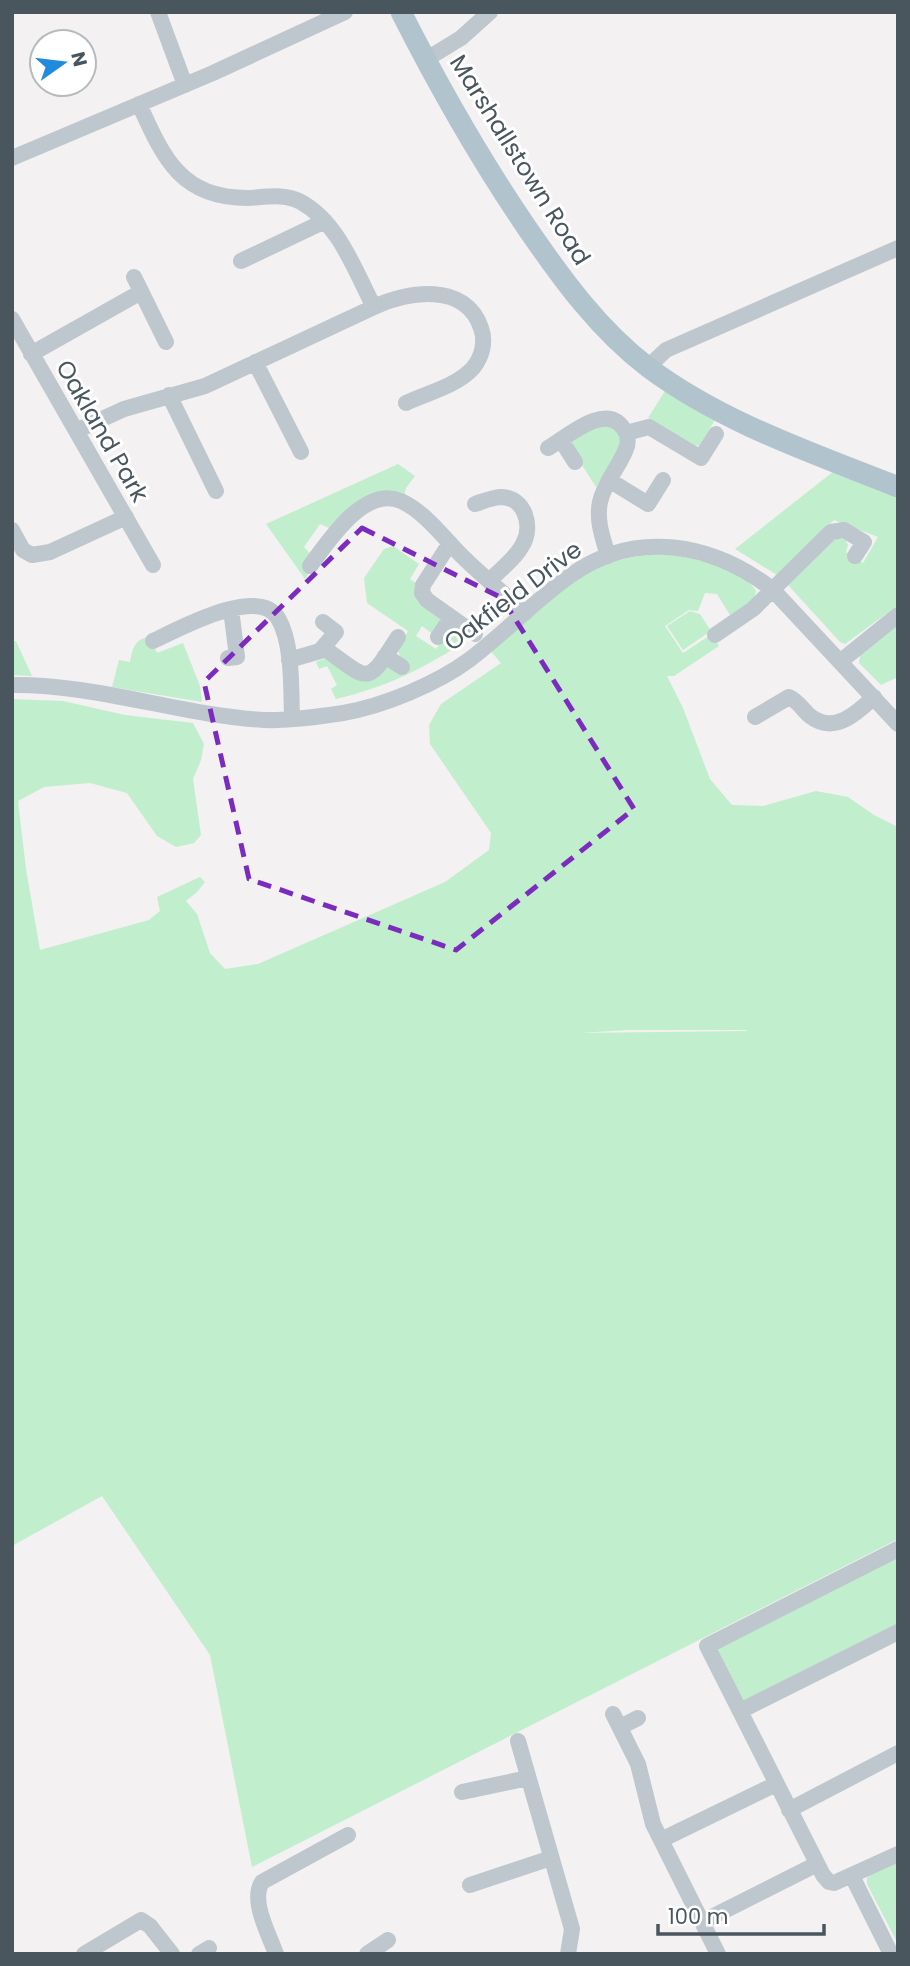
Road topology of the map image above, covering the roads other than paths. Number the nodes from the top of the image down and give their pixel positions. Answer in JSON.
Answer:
{"nodes":[{"id":1,"x":158,"y":12,"type":"edge"},
{"id":2,"x":345,"y":12,"type":"edge"},
{"id":3,"x":401,"y":12,"type":"edge"},
{"id":4,"x":490,"y":12,"type":"edge"},
{"id":5,"x":425,"y":60,"type":"junction"},
{"id":6,"x":185,"y":85,"type":"junction"},
{"id":7,"x":139,"y":104,"type":"junction"},
{"id":8,"x":12,"y":158,"type":"edge"},
{"id":9,"x":325,"y":220,"type":"junction"},
{"id":10,"x":898,"y":248,"type":"edge"},
{"id":11,"x":241,"y":261,"type":"dead end"},
{"id":12,"x":374,"y":307,"type":"junction"},
{"id":13,"x":12,"y":319,"type":"edge"},
{"id":14,"x":166,"y":342,"type":"dead end"},
{"id":15,"x":31,"y":354,"type":"junction"},
{"id":16,"x":255,"y":362,"type":"junction"},
{"id":17,"x":648,"y":367,"type":"junction"},
{"id":18,"x":169,"y":395,"type":"junction"},
{"id":19,"x":406,"y":402,"type":"dead end"},
{"id":20,"x":76,"y":431,"type":"junction"},
{"id":21,"x":626,"y":433,"type":"junction"},
{"id":22,"x":716,"y":434,"type":"dead end"},
{"id":23,"x":301,"y":452,"type":"dead end"},
{"id":24,"x":575,"y":462,"type":"dead end"},
{"id":25,"x":609,"y":480,"type":"junction"},
{"id":26,"x":663,"y":480,"type":"dead end"},
{"id":27,"x":898,"y":487,"type":"edge"},
{"id":28,"x":216,"y":491,"type":"dead end"},
{"id":29,"x":475,"y":504,"type":"dead end"},
{"id":30,"x":126,"y":517,"type":"junction"},
{"id":31,"x":12,"y":530,"type":"edge"},
{"id":32,"x":450,"y":543,"type":"junction"},
{"id":33,"x":608,"y":556,"type":"junction"},
{"id":34,"x":855,"y":556,"type":"dead end"},
{"id":35,"x":153,"y":565,"type":"dead end"},
{"id":36,"x":310,"y":566,"type":"dead end"},
{"id":37,"x":490,"y":580,"type":"junction"},
{"id":38,"x":772,"y":589,"type":"junction"},
{"id":39,"x":231,"y":610,"type":"junction"},
{"id":40,"x":525,"y":614,"type":"junction"},
{"id":41,"x":898,"y":615,"type":"edge"},
{"id":42,"x":451,"y":618,"type":"junction"},
{"id":43,"x":323,"y":622,"type":"dead end"},
{"id":44,"x":475,"y":634,"type":"dead end"},
{"id":45,"x":715,"y":635,"type":"dead end"},
{"id":46,"x":398,"y":637,"type":"dead end"},
{"id":47,"x":438,"y":637,"type":"dead end"},
{"id":48,"x":153,"y":641,"type":"dead end"},
{"id":49,"x":324,"y":648,"type":"junction"},
{"id":50,"x":237,"y":656,"type":"dead end"},
{"id":51,"x":385,"y":656,"type":"junction"},
{"id":52,"x":289,"y":660,"type":"junction"},
{"id":53,"x":841,"y":661,"type":"junction"},
{"id":54,"x":401,"y":667,"type":"dead end"},
{"id":55,"x":12,"y":684,"type":"edge"},
{"id":56,"x":874,"y":697,"type":"junction"},
{"id":57,"x":755,"y":717,"type":"dead end"},
{"id":58,"x":292,"y":719,"type":"junction"},
{"id":59,"x":898,"y":724,"type":"edge"},
{"id":60,"x":898,"y":1549,"type":"edge"},
{"id":61,"x":898,"y":1632,"type":"edge"},
{"id":62,"x":740,"y":1711,"type":"junction"},
{"id":63,"x":638,"y":1717,"type":"dead end"},
{"id":64,"x":518,"y":1741,"type":"dead end"},
{"id":65,"x":898,"y":1753,"type":"edge"},
{"id":66,"x":528,"y":1777,"type":"junction"},
{"id":67,"x":776,"y":1784,"type":"junction"},
{"id":68,"x":463,"y":1792,"type":"dead end"},
{"id":69,"x":789,"y":1810,"type":"junction"},
{"id":70,"x":348,"y":1835,"type":"dead end"},
{"id":71,"x":661,"y":1840,"type":"junction"},
{"id":72,"x":898,"y":1854,"type":"edge"},
{"id":73,"x":551,"y":1858,"type":"junction"},
{"id":74,"x":817,"y":1864,"type":"junction"},
{"id":75,"x":852,"y":1876,"type":"junction"},
{"id":76,"x":470,"y":1885,"type":"dead end"},
{"id":77,"x":702,"y":1922,"type":"junction"},
{"id":78,"x":388,"y":1940,"type":"dead end"},
{"id":79,"x":84,"y":1954,"type":"edge"},
{"id":80,"x":172,"y":1954,"type":"edge"},
{"id":81,"x":276,"y":1954,"type":"edge"},
{"id":82,"x":366,"y":1954,"type":"edge"},
{"id":83,"x":568,"y":1954,"type":"edge"},
{"id":84,"x":718,"y":1954,"type":"edge"},
{"id":85,"x":891,"y":1954,"type":"edge"}],
"edges":[{"from":1,"to":6,"type":"street"},
{"from":2,"to":6,"type":"street"},
{"from":3,"to":5,"type":"main road","name":"Marshallstown Road"},
{"from":4,"to":5,"type":"street"},
{"from":5,"to":17,"type":"main road","name":"Marshallstown Road"},
{"from":6,"to":7,"type":"street"},
{"from":7,"to":8,"type":"street"},
{"from":7,"to":9,"type":"street"},
{"from":9,"to":11,"type":"street"},
{"from":9,"to":12,"type":"street"},
{"from":10,"to":17,"type":"street"},
{"from":12,"to":16,"type":"street"},
{"from":12,"to":19,"type":"street"},
{"from":13,"to":15,"type":"street","name":"Oakland Park"},
{"from":14,"to":15,"type":"street"},
{"from":15,"to":20,"type":"street","name":"Oakland Park"},
{"from":16,"to":18,"type":"street"},
{"from":16,"to":23,"type":"street"},
{"from":17,"to":27,"type":"main road","name":"Marshallstown Road"},
{"from":18,"to":20,"type":"street"},
{"from":18,"to":28,"type":"street"},
{"from":20,"to":30,"type":"street","name":"Oakland Park"},
{"from":21,"to":22,"type":"street"},
{"from":21,"to":24,"type":"street"},
{"from":21,"to":25,"type":"street"},
{"from":25,"to":26,"type":"street"},
{"from":25,"to":33,"type":"street"},
{"from":29,"to":37,"type":"street"},
{"from":30,"to":31,"type":"street"},
{"from":30,"to":35,"type":"street","name":"Oakland Park"},
{"from":32,"to":36,"type":"street"},
{"from":32,"to":37,"type":"street"},
{"from":32,"to":42,"type":"street"},
{"from":33,"to":38,"type":"street","name":"Oakfield Drive"},
{"from":33,"to":40,"type":"street","name":"Oakfield Drive"},
{"from":34,"to":38,"type":"street"},
{"from":37,"to":40,"type":"street"},
{"from":38,"to":45,"type":"street"},
{"from":38,"to":53,"type":"street","name":"Oakfield Drive"},
{"from":39,"to":48,"type":"street"},
{"from":39,"to":50,"type":"street"},
{"from":39,"to":52,"type":"street"},
{"from":40,"to":58,"type":"street","name":"Oakfield Drive"},
{"from":41,"to":53,"type":"street"},
{"from":42,"to":44,"type":"street"},
{"from":42,"to":47,"type":"street"},
{"from":43,"to":49,"type":"street"},
{"from":46,"to":51,"type":"street"},
{"from":49,"to":51,"type":"street"},
{"from":49,"to":52,"type":"street"},
{"from":51,"to":54,"type":"street"},
{"from":52,"to":58,"type":"street"},
{"from":53,"to":56,"type":"street","name":"Oakfield Drive"},
{"from":55,"to":58,"type":"street","name":"Oakfield Drive"},
{"from":56,"to":57,"type":"street"},
{"from":56,"to":59,"type":"street","name":"Oakfield Drive"},
{"from":60,"to":62,"type":"street"},
{"from":61,"to":62,"type":"street"},
{"from":62,"to":67,"type":"street"},
{"from":63,"to":71,"type":"street"},
{"from":64,"to":66,"type":"street"},
{"from":65,"to":69,"type":"street"},
{"from":66,"to":68,"type":"street"},
{"from":66,"to":73,"type":"street"},
{"from":67,"to":69,"type":"street"},
{"from":67,"to":71,"type":"street"},
{"from":69,"to":74,"type":"street"},
{"from":70,"to":81,"type":"street"},
{"from":71,"to":77,"type":"street"},
{"from":72,"to":75,"type":"street"},
{"from":73,"to":76,"type":"street"},
{"from":73,"to":83,"type":"street"},
{"from":74,"to":75,"type":"street"},
{"from":74,"to":77,"type":"street"},
{"from":75,"to":85,"type":"street"},
{"from":77,"to":84,"type":"street"},
{"from":78,"to":82,"type":"street"},
{"from":79,"to":80,"type":"street"}]}
